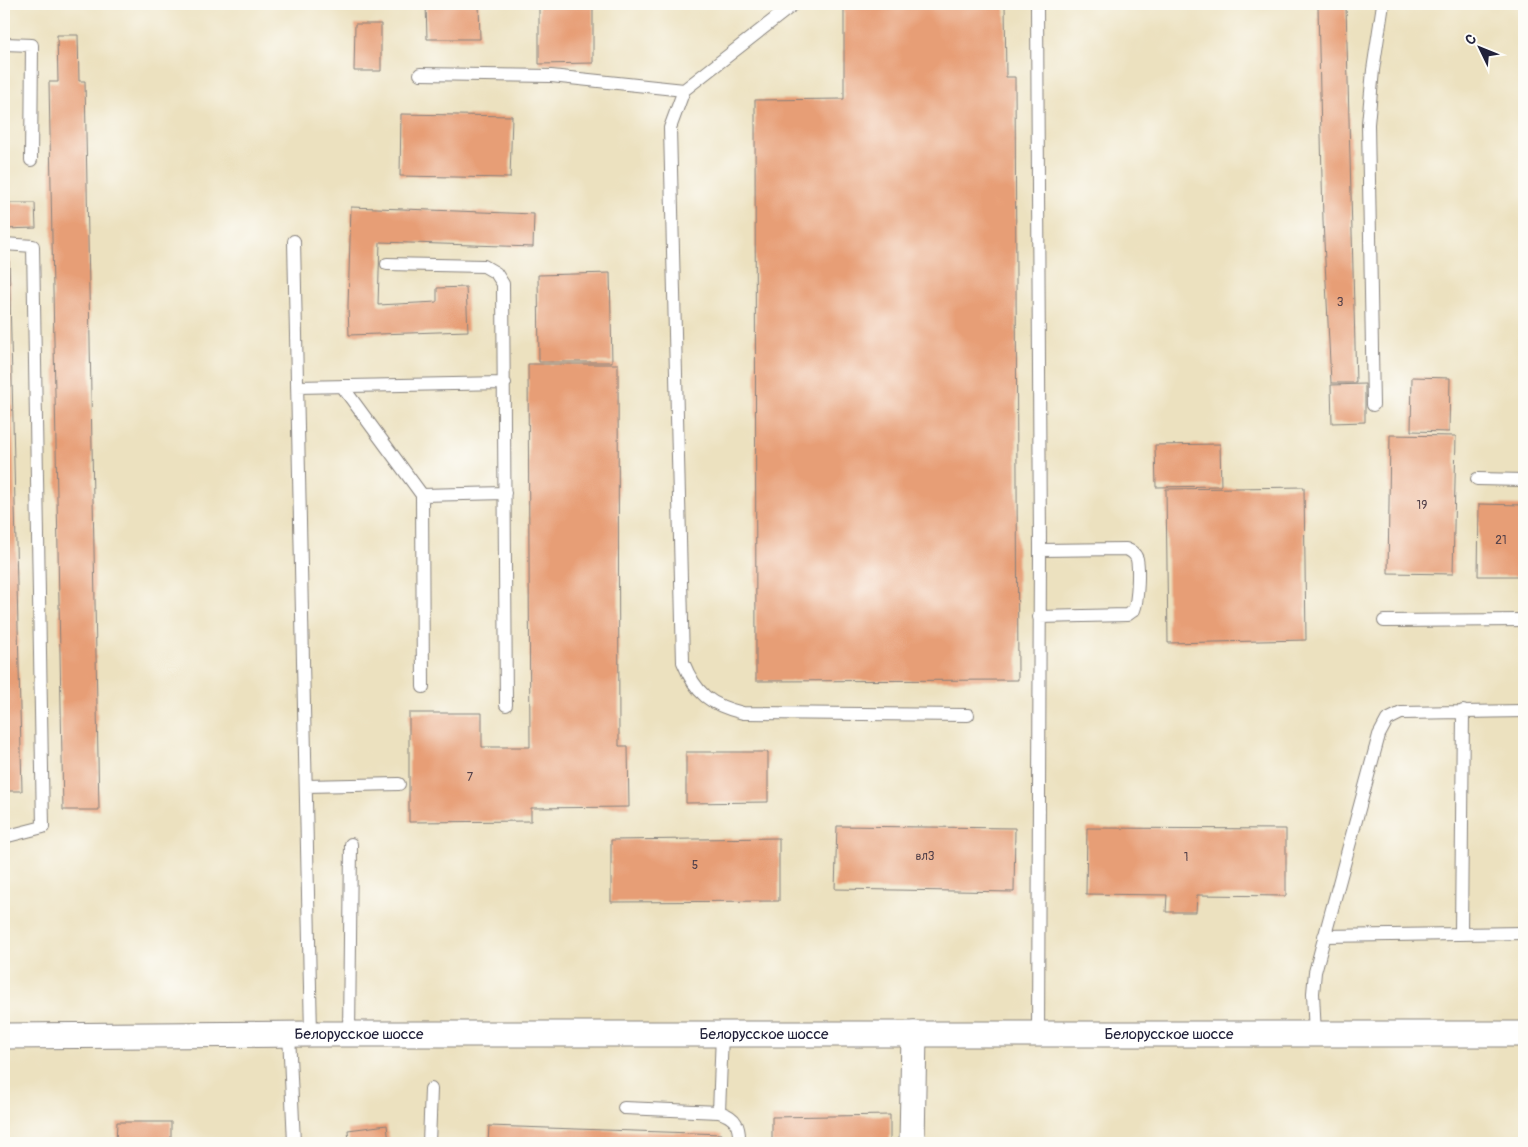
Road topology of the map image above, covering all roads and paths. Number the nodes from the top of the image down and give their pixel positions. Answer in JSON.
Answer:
{"nodes":[{"id":1,"x":794,"y":4,"type":"edge"},
{"id":2,"x":1037,"y":4,"type":"edge"},
{"id":3,"x":1383,"y":4,"type":"edge"},
{"id":4,"x":4,"y":44,"type":"edge"},
{"id":5,"x":420,"y":74,"type":"dead end"},
{"id":6,"x":684,"y":90,"type":"junction"},
{"id":7,"x":31,"y":160,"type":"dead end"},
{"id":8,"x":294,"y":241,"type":"dead end"},
{"id":9,"x":4,"y":244,"type":"edge"},
{"id":10,"x":388,"y":264,"type":"dead end"},
{"id":11,"x":504,"y":383,"type":"junction"},
{"id":12,"x":342,"y":386,"type":"junction"},
{"id":13,"x":297,"y":387,"type":"junction"},
{"id":14,"x":1373,"y":406,"type":"dead end"},
{"id":15,"x":1478,"y":480,"type":"dead end"},
{"id":16,"x":1524,"y":480,"type":"edge"},
{"id":17,"x":505,"y":493,"type":"junction"},
{"id":18,"x":422,"y":495,"type":"junction"},
{"id":19,"x":1040,"y":550,"type":"junction"},
{"id":20,"x":1039,"y":617,"type":"junction"},
{"id":21,"x":1524,"y":620,"type":"edge"},
{"id":22,"x":1384,"y":621,"type":"dead end"},
{"id":23,"x":423,"y":687,"type":"dead end"},
{"id":24,"x":506,"y":705,"type":"dead end"},
{"id":25,"x":1524,"y":710,"type":"edge"},
{"id":26,"x":1463,"y":711,"type":"junction"},
{"id":27,"x":968,"y":715,"type":"dead end"},
{"id":28,"x":399,"y":784,"type":"dead end"},
{"id":29,"x":306,"y":786,"type":"junction"},
{"id":30,"x":4,"y":837,"type":"edge"},
{"id":31,"x":351,"y":844,"type":"dead end"},
{"id":32,"x":1524,"y":933,"type":"edge"},
{"id":33,"x":1461,"y":934,"type":"junction"},
{"id":34,"x":1324,"y":936,"type":"junction"},
{"id":35,"x":300,"y":1034,"type":"junction"},
{"id":36,"x":349,"y":1034,"type":"junction"},
{"id":37,"x":722,"y":1034,"type":"junction"},
{"id":38,"x":914,"y":1034,"type":"junction"},
{"id":39,"x":1038,"y":1034,"type":"junction"},
{"id":40,"x":1524,"y":1034,"type":"edge"},
{"id":41,"x":1315,"y":1035,"type":"junction"},
{"id":42,"x":4,"y":1036,"type":"edge"},
{"id":43,"x":431,"y":1089,"type":"dead end"},
{"id":44,"x":624,"y":1108,"type":"dead end"},
{"id":45,"x":718,"y":1112,"type":"junction"},
{"id":46,"x":294,"y":1143,"type":"edge"},
{"id":47,"x":429,"y":1143,"type":"edge"},
{"id":48,"x":739,"y":1143,"type":"edge"},
{"id":49,"x":912,"y":1143,"type":"edge"}],
"edges":[{"from":1,"to":6,"type":"lane"},
{"from":2,"to":19,"type":"lane"},
{"from":3,"to":14,"type":"lane"},
{"from":4,"to":7,"type":"lane"},
{"from":5,"to":6,"type":"lane"},
{"from":6,"to":27,"type":"lane"},
{"from":8,"to":13,"type":"lane"},
{"from":9,"to":30,"type":"lane"},
{"from":10,"to":11,"type":"lane"},
{"from":11,"to":12,"type":"lane"},
{"from":11,"to":17,"type":"lane"},
{"from":12,"to":13,"type":"lane"},
{"from":12,"to":18,"type":"lane"},
{"from":13,"to":29,"type":"lane"},
{"from":15,"to":16,"type":"lane"},
{"from":17,"to":18,"type":"lane"},
{"from":17,"to":24,"type":"lane"},
{"from":18,"to":23,"type":"lane"},
{"from":19,"to":20,"type":"lane"},
{"from":19,"to":20,"type":"lane"},
{"from":20,"to":39,"type":"lane"},
{"from":21,"to":22,"type":"lane"},
{"from":25,"to":26,"type":"lane"},
{"from":26,"to":33,"type":"lane"},
{"from":26,"to":34,"type":"lane"},
{"from":28,"to":29,"type":"lane"},
{"from":29,"to":35,"type":"lane"},
{"from":31,"to":36,"type":"lane"},
{"from":32,"to":33,"type":"lane"},
{"from":33,"to":34,"type":"lane"},
{"from":34,"to":41,"type":"lane"},
{"from":35,"to":36,"type":"street","name":"Белорусское шоссе"},
{"from":35,"to":42,"type":"street","name":"Белорусское шоссе"},
{"from":35,"to":46,"type":"lane"},
{"from":36,"to":37,"type":"street","name":"Белорусское шоссе"},
{"from":37,"to":38,"type":"street","name":"Белорусское шоссе"},
{"from":37,"to":45,"type":"lane"},
{"from":38,"to":39,"type":"street","name":"Белорусское шоссе"},
{"from":38,"to":49,"type":"street"},
{"from":39,"to":41,"type":"street","name":"Белорусское шоссе"},
{"from":40,"to":41,"type":"street","name":"Белорусское шоссе"},
{"from":43,"to":47,"type":"lane"},
{"from":44,"to":45,"type":"lane"},
{"from":45,"to":48,"type":"lane"}]}
